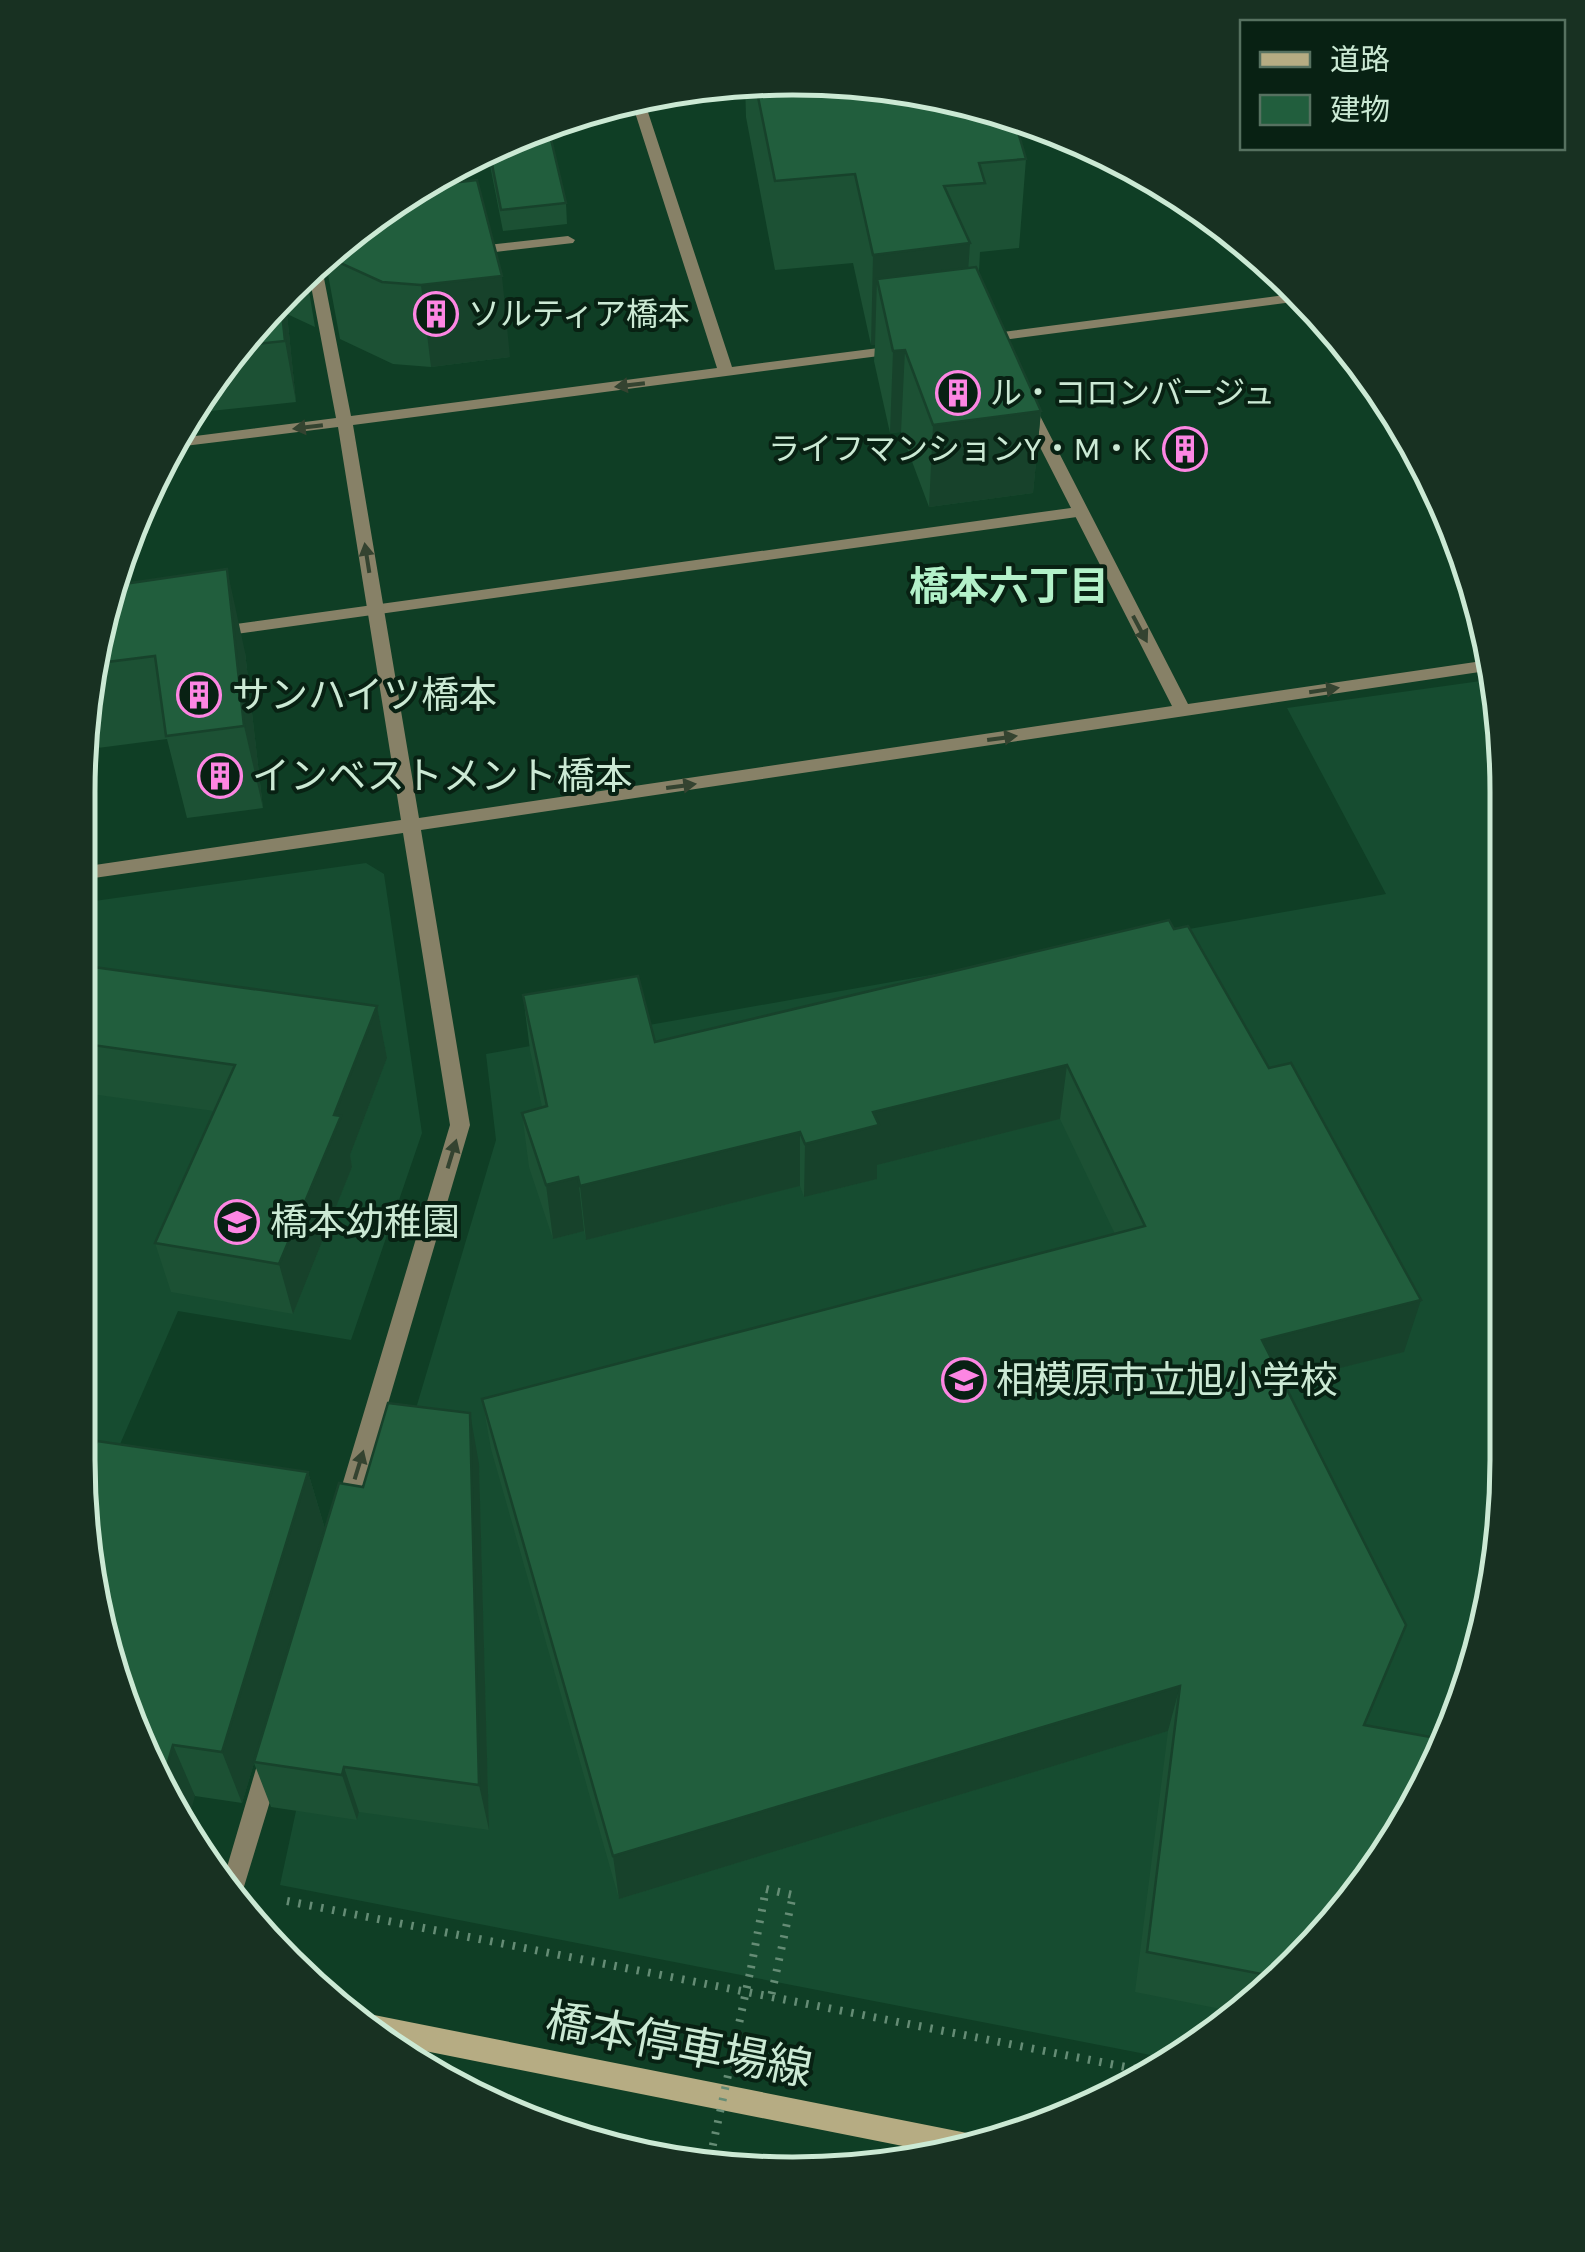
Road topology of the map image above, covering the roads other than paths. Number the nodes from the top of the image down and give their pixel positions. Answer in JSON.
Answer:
{"nodes":[{"id":1,"x":641,"y":112,"type":"edge"},
{"id":2,"x":568,"y":240,"type":"dead end"},
{"id":3,"x":451,"y":253,"type":"edge"},
{"id":4,"x":316,"y":283,"type":"edge"},
{"id":5,"x":1286,"y":299,"type":"edge"},
{"id":6,"x":993,"y":337,"type":"junction"},
{"id":7,"x":955,"y":342,"type":"edge"},
{"id":8,"x":917,"y":347,"type":"edge"},
{"id":9,"x":1002,"y":355,"type":"edge"},
{"id":10,"x":726,"y":372,"type":"junction"},
{"id":11,"x":1019,"y":390,"type":"edge"},
{"id":12,"x":344,"y":422,"type":"junction"},
{"id":13,"x":190,"y":442,"type":"edge"},
{"id":14,"x":1078,"y":512,"type":"junction"},
{"id":15,"x":375,"y":610,"type":"junction"},
{"id":16,"x":187,"y":636,"type":"edge"},
{"id":17,"x":1479,"y":667,"type":"edge"},
{"id":18,"x":1183,"y":711,"type":"junction"},
{"id":19,"x":412,"y":826,"type":"junction"},
{"id":20,"x":95,"y":872,"type":"edge"},
{"id":21,"x":337,"y":1537,"type":"edge"},
{"id":22,"x":276,"y":1742,"type":"edge"},
{"id":23,"x":236,"y":1879,"type":"edge"},
{"id":24,"x":396,"y":2033,"type":"edge"},
{"id":25,"x":941,"y":2141,"type":"edge"}],
"edges":[{"from":1,"to":10,"type":"street"},
{"from":2,"to":3,"type":"street"},
{"from":4,"to":12,"type":"street"},
{"from":5,"to":6,"type":"street"},
{"from":6,"to":7,"type":"street"},
{"from":6,"to":9,"type":"street"},
{"from":8,"to":10,"type":"street"},
{"from":10,"to":12,"type":"street","one_way":true},
{"from":11,"to":14,"type":"street"},
{"from":12,"to":13,"type":"street","one_way":true},
{"from":15,"to":12,"type":"street","one_way":true},
{"from":14,"to":15,"type":"street"},
{"from":14,"to":18,"type":"street","one_way":true},
{"from":15,"to":16,"type":"street"},
{"from":15,"to":19,"type":"street"},
{"from":18,"to":17,"type":"street","one_way":true},
{"from":19,"to":18,"type":"street","one_way":true},
{"from":19,"to":20,"type":"street"},
{"from":21,"to":19,"type":"street","one_way":true},
{"from":22,"to":23,"type":"street"},
{"from":24,"to":25,"type":"main road","name":"橋本停車場線"}]}
